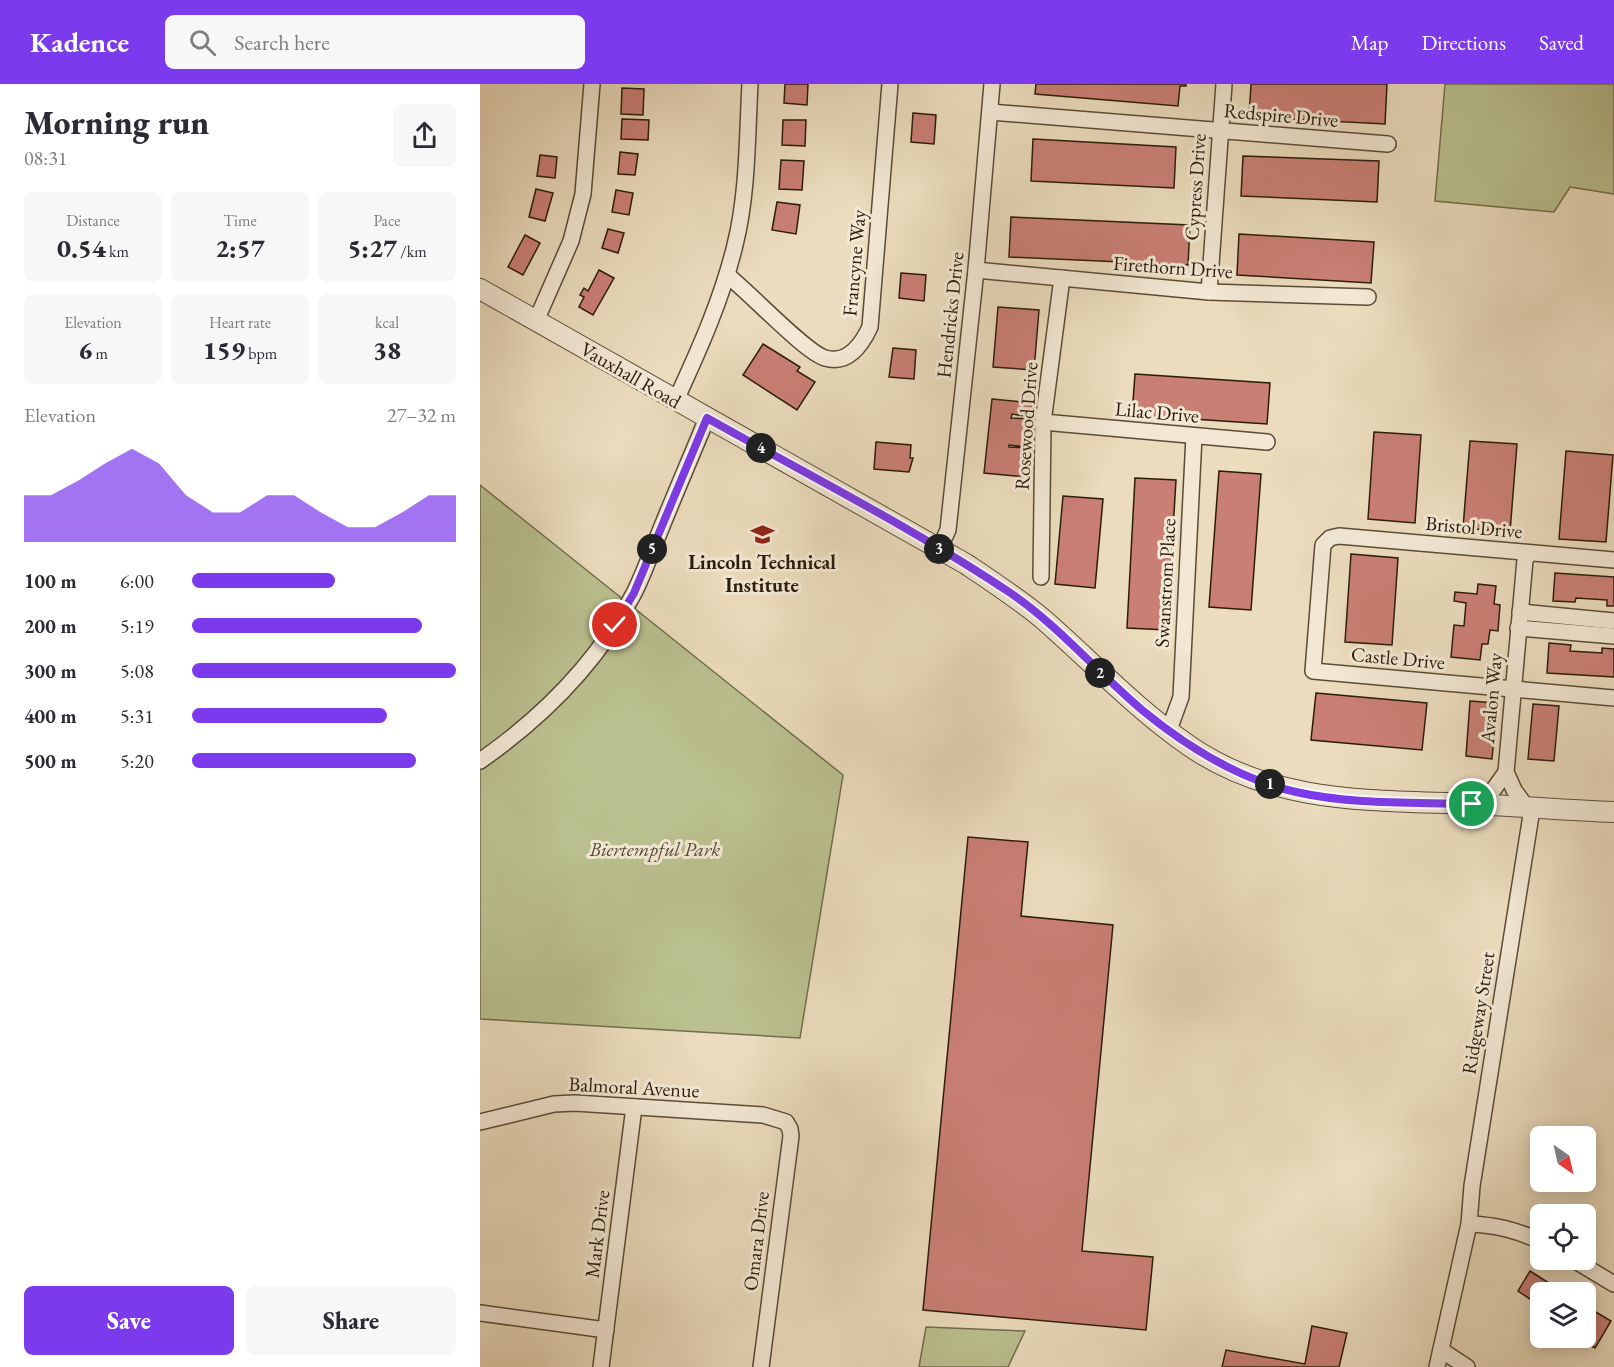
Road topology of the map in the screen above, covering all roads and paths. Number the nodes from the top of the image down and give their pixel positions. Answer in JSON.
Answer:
{"nodes":[{"id":1,"x":592,"y":84,"type":"edge"},
{"id":2,"x":750,"y":84,"type":"edge"},
{"id":3,"x":890,"y":84,"type":"edge"},
{"id":4,"x":992,"y":84,"type":"edge"},
{"id":5,"x":1224,"y":84,"type":"edge"},
{"id":6,"x":990,"y":112,"type":"junction"},
{"id":7,"x":1220,"y":131,"type":"junction"},
{"id":8,"x":1388,"y":144,"type":"dead end"},
{"id":9,"x":976,"y":270,"type":"junction"},
{"id":10,"x":727,"y":275,"type":"junction"},
{"id":11,"x":1062,"y":278,"type":"junction"},
{"id":12,"x":480,"y":289,"type":"edge"},
{"id":13,"x":1209,"y":292,"type":"junction"},
{"id":14,"x":1368,"y":297,"type":"dead end"},
{"id":15,"x":536,"y":321,"type":"junction"},
{"id":16,"x":676,"y":400,"type":"junction"},
{"id":17,"x":707,"y":418,"type":"junction"},
{"id":18,"x":1043,"y":422,"type":"junction"},
{"id":19,"x":1194,"y":436,"type":"junction"},
{"id":20,"x":1267,"y":442,"type":"dead end"},
{"id":21,"x":1330,"y":538,"type":"joint"},
{"id":22,"x":939,"y":549,"type":"junction"},
{"id":23,"x":1529,"y":553,"type":"junction"},
{"id":24,"x":1614,"y":560,"type":"edge"},
{"id":25,"x":1041,"y":577,"type":"dead end"},
{"id":26,"x":1519,"y":620,"type":"junction"},
{"id":27,"x":1614,"y":621,"type":"edge"},
{"id":28,"x":1614,"y":636,"type":"edge"},
{"id":29,"x":1513,"y":690,"type":"junction"},
{"id":30,"x":1614,"y":698,"type":"edge"},
{"id":31,"x":1168,"y":730,"type":"junction"},
{"id":32,"x":480,"y":761,"type":"edge"},
{"id":33,"x":1506,"y":772,"type":"junction"},
{"id":34,"x":1472,"y":804,"type":"junction"},
{"id":35,"x":1530,"y":808,"type":"junction"},
{"id":36,"x":1614,"y":812,"type":"edge"},
{"id":37,"x":634,"y":1107,"type":"junction"},
{"id":38,"x":480,"y":1122,"type":"edge"},
{"id":39,"x":786,"y":1122,"type":"joint"},
{"id":40,"x":1469,"y":1224,"type":"junction"},
{"id":41,"x":1530,"y":1236,"type":"edge"},
{"id":42,"x":1591,"y":1270,"type":"edge"},
{"id":43,"x":1614,"y":1284,"type":"edge"},
{"id":44,"x":480,"y":1313,"type":"edge"},
{"id":45,"x":606,"y":1330,"type":"junction"},
{"id":46,"x":1441,"y":1350,"type":"junction"},
{"id":47,"x":601,"y":1367,"type":"edge"},
{"id":48,"x":761,"y":1367,"type":"edge"},
{"id":49,"x":1437,"y":1367,"type":"edge"},
{"id":50,"x":1467,"y":1367,"type":"edge"}],
"edges":[{"from":1,"to":15,"type":"street"},
{"from":2,"to":10,"type":"street"},
{"from":3,"to":10,"type":"street","name":"Francyne Way"},
{"from":4,"to":6,"type":"street","name":"Hendricks Drive"},
{"from":5,"to":7,"type":"street","name":"Cypress Drive"},
{"from":6,"to":7,"type":"street","name":"Redspire Drive"},
{"from":6,"to":9,"type":"street","name":"Hendricks Drive"},
{"from":7,"to":8,"type":"street","name":"Redspire Drive"},
{"from":7,"to":13,"type":"street","name":"Cypress Drive"},
{"from":9,"to":11,"type":"street","name":"Firethorn Drive"},
{"from":9,"to":22,"type":"street","name":"Hendricks Drive"},
{"from":10,"to":16,"type":"street"},
{"from":11,"to":13,"type":"street","name":"Firethorn Drive"},
{"from":11,"to":18,"type":"street","name":"Rosewood Drive"},
{"from":12,"to":15,"type":"street","name":"Vauxhall Road"},
{"from":13,"to":14,"type":"street","name":"Firethorn Drive"},
{"from":15,"to":16,"type":"street","name":"Vauxhall Road"},
{"from":16,"to":17,"type":"street","name":"Vauxhall Road"},
{"from":17,"to":22,"type":"street","name":"Vauxhall Road"},
{"from":17,"to":32,"type":"street"},
{"from":18,"to":19,"type":"street","name":"Lilac Drive"},
{"from":18,"to":25,"type":"street","name":"Rosewood Drive"},
{"from":19,"to":20,"type":"street","name":"Lilac Drive"},
{"from":19,"to":31,"type":"street","name":"Swanstrom Place"},
{"from":21,"to":23,"type":"street","name":"Bristol Drive"},
{"from":21,"to":29,"type":"street","name":"Castle Drive"},
{"from":22,"to":31,"type":"street","name":"Vauxhall Road"},
{"from":23,"to":24,"type":"street","name":"Bristol Drive"},
{"from":23,"to":26,"type":"street","name":"Avalon Way"},
{"from":26,"to":27,"type":"street"},
{"from":26,"to":28,"type":"street","name":"Avalon Way"},
{"from":26,"to":29,"type":"street","name":"Avalon Way"},
{"from":29,"to":30,"type":"street","name":"Castle Drive"},
{"from":29,"to":33,"type":"street","name":"Avalon Way"},
{"from":31,"to":34,"type":"street","name":"Vauxhall Road"},
{"from":33,"to":34,"type":"street","name":"Avalon Way"},
{"from":33,"to":35,"type":"street","name":"Avalon Way"},
{"from":34,"to":35,"type":"street","name":"Vauxhall Road"},
{"from":35,"to":36,"type":"street","name":"Vauxhall Road"},
{"from":35,"to":40,"type":"street","name":"Ridgeway Street"},
{"from":37,"to":38,"type":"street","name":"Balmoral Avenue"},
{"from":37,"to":39,"type":"street","name":"Balmoral Avenue"},
{"from":37,"to":45,"type":"street","name":"Mark Drive"},
{"from":39,"to":48,"type":"street","name":"Omara Drive"},
{"from":40,"to":41,"type":"street"},
{"from":40,"to":46,"type":"street","name":"Ridgeway Street"},
{"from":42,"to":43,"type":"street"},
{"from":44,"to":45,"type":"street"},
{"from":45,"to":47,"type":"street","name":"Mark Drive"},
{"from":46,"to":49,"type":"street","name":"Ridgeway Street"},
{"from":46,"to":50,"type":"street"}]}
